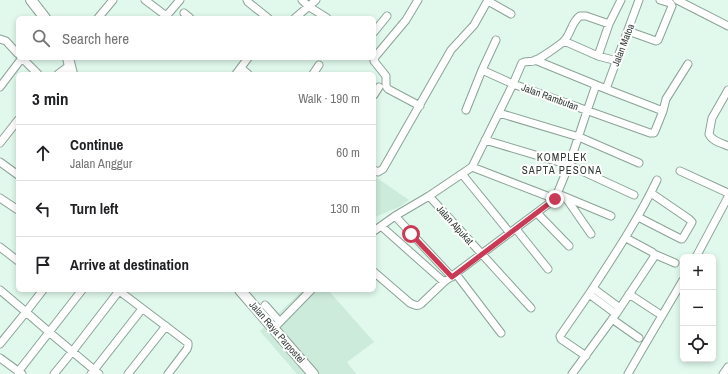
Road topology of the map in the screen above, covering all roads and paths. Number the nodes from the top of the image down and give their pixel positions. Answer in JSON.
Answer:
{"nodes":[{"id":1,"x":31,"y":0,"type":"edge"},
{"id":2,"x":113,"y":0,"type":"edge"},
{"id":3,"x":146,"y":0,"type":"edge"},
{"id":4,"x":180,"y":0,"type":"edge"},
{"id":5,"x":248,"y":0,"type":"edge"},
{"id":6,"x":302,"y":0,"type":"edge"},
{"id":7,"x":316,"y":0,"type":"edge"},
{"id":8,"x":418,"y":0,"type":"edge"},
{"id":9,"x":488,"y":0,"type":"edge"},
{"id":10,"x":621,"y":0,"type":"edge"},
{"id":11,"x":639,"y":0,"type":"edge"},
{"id":12,"x":660,"y":0,"type":"edge"},
{"id":13,"x":677,"y":0,"type":"edge"},
{"id":14,"x":308,"y":6,"type":"junction"},
{"id":15,"x":511,"y":14,"type":"dead end"},
{"id":16,"x":43,"y":16,"type":"edge"},
{"id":17,"x":100,"y":16,"type":"edge"},
{"id":18,"x":266,"y":16,"type":"edge"},
{"id":19,"x":297,"y":16,"type":"edge"},
{"id":20,"x":325,"y":16,"type":"edge"},
{"id":21,"x":387,"y":16,"type":"dead end"},
{"id":22,"x":609,"y":24,"type":"junction"},
{"id":23,"x":728,"y":26,"type":"edge"},
{"id":24,"x":376,"y":30,"type":"edge"},
{"id":25,"x":628,"y":31,"type":"junction"},
{"id":26,"x":0,"y":39,"type":"edge"},
{"id":27,"x":496,"y":40,"type":"dead end"},
{"id":28,"x":564,"y":41,"type":"junction"},
{"id":29,"x":16,"y":52,"type":"edge"},
{"id":30,"x":376,"y":56,"type":"edge"},
{"id":31,"x":598,"y":56,"type":"junction"},
{"id":32,"x":20,"y":60,"type":"edge"},
{"id":33,"x":24,"y":60,"type":"edge"},
{"id":34,"x":244,"y":60,"type":"edge"},
{"id":35,"x":374,"y":60,"type":"edge"},
{"id":36,"x":535,"y":60,"type":"junction"},
{"id":37,"x":617,"y":61,"type":"junction"},
{"id":38,"x":688,"y":64,"type":"dead end"},
{"id":39,"x":319,"y":65,"type":"dead end"},
{"id":40,"x":70,"y":66,"type":"edge"},
{"id":41,"x":482,"y":70,"type":"junction"},
{"id":42,"x":239,"y":71,"type":"edge"},
{"id":43,"x":36,"y":72,"type":"edge"},
{"id":44,"x":61,"y":72,"type":"edge"},
{"id":45,"x":314,"y":72,"type":"edge"},
{"id":46,"x":513,"y":84,"type":"junction"},
{"id":47,"x":596,"y":85,"type":"junction"},
{"id":48,"x":0,"y":87,"type":"edge"},
{"id":49,"x":380,"y":87,"type":"dead end"},
{"id":50,"x":606,"y":89,"type":"junction"},
{"id":51,"x":728,"y":90,"type":"edge"},
{"id":52,"x":376,"y":92,"type":"edge"},
{"id":53,"x":420,"y":106,"type":"junction"},
{"id":54,"x":466,"y":110,"type":"dead end"},
{"id":55,"x":587,"y":111,"type":"junction"},
{"id":56,"x":663,"y":111,"type":"junction"},
{"id":57,"x":499,"y":113,"type":"junction"},
{"id":58,"x":16,"y":122,"type":"edge"},
{"id":59,"x":578,"y":137,"type":"junction"},
{"id":60,"x":486,"y":140,"type":"junction"},
{"id":61,"x":0,"y":142,"type":"edge"},
{"id":62,"x":728,"y":146,"type":"edge"},
{"id":63,"x":0,"y":162,"type":"edge"},
{"id":64,"x":639,"y":163,"type":"dead end"},
{"id":65,"x":569,"y":165,"type":"junction"},
{"id":66,"x":472,"y":168,"type":"junction"},
{"id":67,"x":376,"y":171,"type":"edge"},
{"id":68,"x":680,"y":171,"type":"dead end"},
{"id":69,"x":16,"y":174,"type":"edge"},
{"id":70,"x":462,"y":174,"type":"junction"},
{"id":71,"x":657,"y":180,"type":"dead end"},
{"id":72,"x":651,"y":193,"type":"junction"},
{"id":73,"x":728,"y":193,"type":"edge"},
{"id":74,"x":634,"y":195,"type":"dead end"},
{"id":75,"x":429,"y":196,"type":"junction"},
{"id":76,"x":557,"y":197,"type":"junction"},
{"id":77,"x":728,"y":197,"type":"edge"},
{"id":78,"x":0,"y":198,"type":"edge"},
{"id":79,"x":566,"y":198,"type":"junction"},
{"id":80,"x":16,"y":209,"type":"edge"},
{"id":81,"x":537,"y":213,"type":"junction"},
{"id":82,"x":395,"y":216,"type":"junction"},
{"id":83,"x":611,"y":216,"type":"dead end"},
{"id":84,"x":638,"y":217,"type":"junction"},
{"id":85,"x":381,"y":226,"type":"junction"},
{"id":86,"x":376,"y":230,"type":"edge"},
{"id":87,"x":513,"y":231,"type":"junction"},
{"id":88,"x":591,"y":234,"type":"dead end"},
{"id":89,"x":626,"y":238,"type":"junction"},
{"id":90,"x":569,"y":246,"type":"dead end"},
{"id":91,"x":0,"y":247,"type":"edge"},
{"id":92,"x":482,"y":254,"type":"junction"},
{"id":93,"x":654,"y":254,"type":"junction"},
{"id":94,"x":698,"y":254,"type":"edge"},
{"id":95,"x":16,"y":259,"type":"edge"},
{"id":96,"x":675,"y":263,"type":"dead end"},
{"id":97,"x":548,"y":269,"type":"dead end"},
{"id":98,"x":376,"y":274,"type":"edge"},
{"id":99,"x":454,"y":275,"type":"junction"},
{"id":100,"x":444,"y":282,"type":"junction"},
{"id":101,"x":680,"y":285,"type":"edge"},
{"id":102,"x":0,"y":290,"type":"edge"},
{"id":103,"x":591,"y":291,"type":"junction"},
{"id":104,"x":42,"y":292,"type":"edge"},
{"id":105,"x":80,"y":292,"type":"edge"},
{"id":106,"x":117,"y":292,"type":"edge"},
{"id":107,"x":121,"y":292,"type":"edge"},
{"id":108,"x":242,"y":292,"type":"edge"},
{"id":109,"x":309,"y":292,"type":"edge"},
{"id":110,"x":629,"y":294,"type":"junction"},
{"id":111,"x":265,"y":306,"type":"dead end"},
{"id":112,"x":530,"y":308,"type":"dead end"},
{"id":113,"x":142,"y":309,"type":"junction"},
{"id":114,"x":26,"y":312,"type":"junction"},
{"id":115,"x":658,"y":313,"type":"dead end"},
{"id":116,"x":616,"y":314,"type":"junction"},
{"id":117,"x":277,"y":325,"type":"junction"},
{"id":118,"x":166,"y":326,"type":"junction"},
{"id":119,"x":49,"y":332,"type":"junction"},
{"id":120,"x":501,"y":333,"type":"dead end"},
{"id":121,"x":639,"y":338,"type":"dead end"},
{"id":122,"x":0,"y":344,"type":"edge"},
{"id":123,"x":72,"y":352,"type":"junction"},
{"id":124,"x":586,"y":356,"type":"junction"},
{"id":125,"x":0,"y":358,"type":"edge"},
{"id":126,"x":728,"y":367,"type":"edge"},
{"id":127,"x":20,"y":373,"type":"edge"},
{"id":128,"x":95,"y":373,"type":"edge"},
{"id":129,"x":54,"y":374,"type":"edge"},
{"id":130,"x":128,"y":374,"type":"edge"},
{"id":131,"x":168,"y":374,"type":"edge"},
{"id":132,"x":313,"y":374,"type":"edge"},
{"id":133,"x":572,"y":374,"type":"edge"},
{"id":134,"x":628,"y":374,"type":"edge"},
{"id":135,"x":723,"y":374,"type":"edge"}],
"edges":[{"from":1,"to":16,"type":"main road"},
{"from":2,"to":17,"type":"street"},
{"from":3,"to":4,"type":"street"},
{"from":5,"to":18,"type":"street"},
{"from":6,"to":14,"type":"street"},
{"from":7,"to":14,"type":"street"},
{"from":8,"to":30,"type":"street"},
{"from":9,"to":15,"type":"street"},
{"from":9,"to":53,"type":"street"},
{"from":10,"to":22,"type":"street","name":"Jalan Matoa"},
{"from":11,"to":25,"type":"street","name":"Jalan Matoa"},
{"from":12,"to":25,"type":"street"},
{"from":13,"to":23,"type":"street"},
{"from":14,"to":19,"type":"street"},
{"from":14,"to":20,"type":"street"},
{"from":21,"to":24,"type":"street"},
{"from":22,"to":28,"type":"street"},
{"from":22,"to":31,"type":"street","name":"Jalan Matoa"},
{"from":25,"to":37,"type":"street","name":"Jalan Matoa"},
{"from":26,"to":29,"type":"street"},
{"from":27,"to":41,"type":"street"},
{"from":28,"to":31,"type":"street"},
{"from":28,"to":36,"type":"street"},
{"from":31,"to":37,"type":"street"},
{"from":32,"to":48,"type":"street"},
{"from":33,"to":43,"type":"street"},
{"from":34,"to":42,"type":"street"},
{"from":35,"to":53,"type":"street"},
{"from":36,"to":46,"type":"street"},
{"from":36,"to":47,"type":"street"},
{"from":37,"to":50,"type":"street","name":"Jalan Matoa"},
{"from":38,"to":56,"type":"street"},
{"from":39,"to":45,"type":"street"},
{"from":40,"to":44,"type":"street"},
{"from":41,"to":46,"type":"street","name":"Jalan Rambutan"},
{"from":41,"to":54,"type":"street"},
{"from":46,"to":55,"type":"street","name":"Jalan Rambutan"},
{"from":46,"to":57,"type":"street"},
{"from":47,"to":50,"type":"street"},
{"from":47,"to":55,"type":"street"},
{"from":49,"to":52,"type":"street"},
{"from":50,"to":56,"type":"street"},
{"from":51,"to":62,"type":"street"},
{"from":53,"to":67,"type":"street"},
{"from":55,"to":56,"type":"street","name":"Jalan Rambutan"},
{"from":55,"to":59,"type":"street"},
{"from":57,"to":59,"type":"street"},
{"from":57,"to":60,"type":"street"},
{"from":58,"to":61,"type":"street"},
{"from":59,"to":64,"type":"street"},
{"from":59,"to":65,"type":"street"},
{"from":60,"to":65,"type":"street"},
{"from":60,"to":66,"type":"street"},
{"from":63,"to":69,"type":"street"},
{"from":65,"to":74,"type":"street"},
{"from":65,"to":76,"type":"street"},
{"from":66,"to":70,"type":"street"},
{"from":66,"to":76,"type":"street"},
{"from":68,"to":73,"type":"street"},
{"from":70,"to":75,"type":"street"},
{"from":70,"to":87,"type":"street"},
{"from":71,"to":72,"type":"street"},
{"from":72,"to":84,"type":"street"},
{"from":72,"to":84,"type":"street"},
{"from":75,"to":82,"type":"street"},
{"from":75,"to":92,"type":"street","name":"Jalan Alpukat"},
{"from":76,"to":79,"type":"street"},
{"from":76,"to":81,"type":"street"},
{"from":77,"to":94,"type":"street"},
{"from":78,"to":80,"type":"street"},
{"from":79,"to":83,"type":"street"},
{"from":79,"to":88,"type":"street"},
{"from":81,"to":87,"type":"street"},
{"from":81,"to":90,"type":"street"},
{"from":82,"to":85,"type":"street"},
{"from":82,"to":99,"type":"street"},
{"from":84,"to":89,"type":"street"},
{"from":85,"to":86,"type":"street"},
{"from":85,"to":100,"type":"street"},
{"from":87,"to":92,"type":"street"},
{"from":87,"to":97,"type":"street"},
{"from":89,"to":93,"type":"street"},
{"from":89,"to":103,"type":"street"},
{"from":91,"to":95,"type":"street"},
{"from":92,"to":99,"type":"street"},
{"from":92,"to":112,"type":"street","name":"Jalan Alpukat"},
{"from":93,"to":96,"type":"street"},
{"from":93,"to":110,"type":"street"},
{"from":98,"to":100,"type":"street"},
{"from":99,"to":100,"type":"street"},
{"from":99,"to":120,"type":"street"},
{"from":101,"to":134,"type":"street"},
{"from":102,"to":114,"type":"street"},
{"from":103,"to":116,"type":"street"},
{"from":103,"to":124,"type":"street"},
{"from":104,"to":114,"type":"street"},
{"from":105,"to":119,"type":"street"},
{"from":106,"to":123,"type":"street"},
{"from":107,"to":113,"type":"street"},
{"from":108,"to":117,"type":"main road","name":"Jalan Raya Parpostel"},
{"from":109,"to":117,"type":"street"},
{"from":110,"to":115,"type":"street"},
{"from":110,"to":116,"type":"street"},
{"from":111,"to":117,"type":"street"},
{"from":113,"to":118,"type":"street"},
{"from":113,"to":128,"type":"street"},
{"from":114,"to":119,"type":"street"},
{"from":114,"to":122,"type":"street"},
{"from":116,"to":121,"type":"street"},
{"from":116,"to":124,"type":"street"},
{"from":117,"to":132,"type":"main road","name":"Jalan Raya Parpostel"},
{"from":118,"to":130,"type":"street"},
{"from":118,"to":131,"type":"street"},
{"from":119,"to":123,"type":"street"},
{"from":119,"to":127,"type":"street"},
{"from":123,"to":128,"type":"street"},
{"from":123,"to":129,"type":"street"},
{"from":124,"to":133,"type":"street"},
{"from":125,"to":127,"type":"street"},
{"from":126,"to":135,"type":"street"}]}
